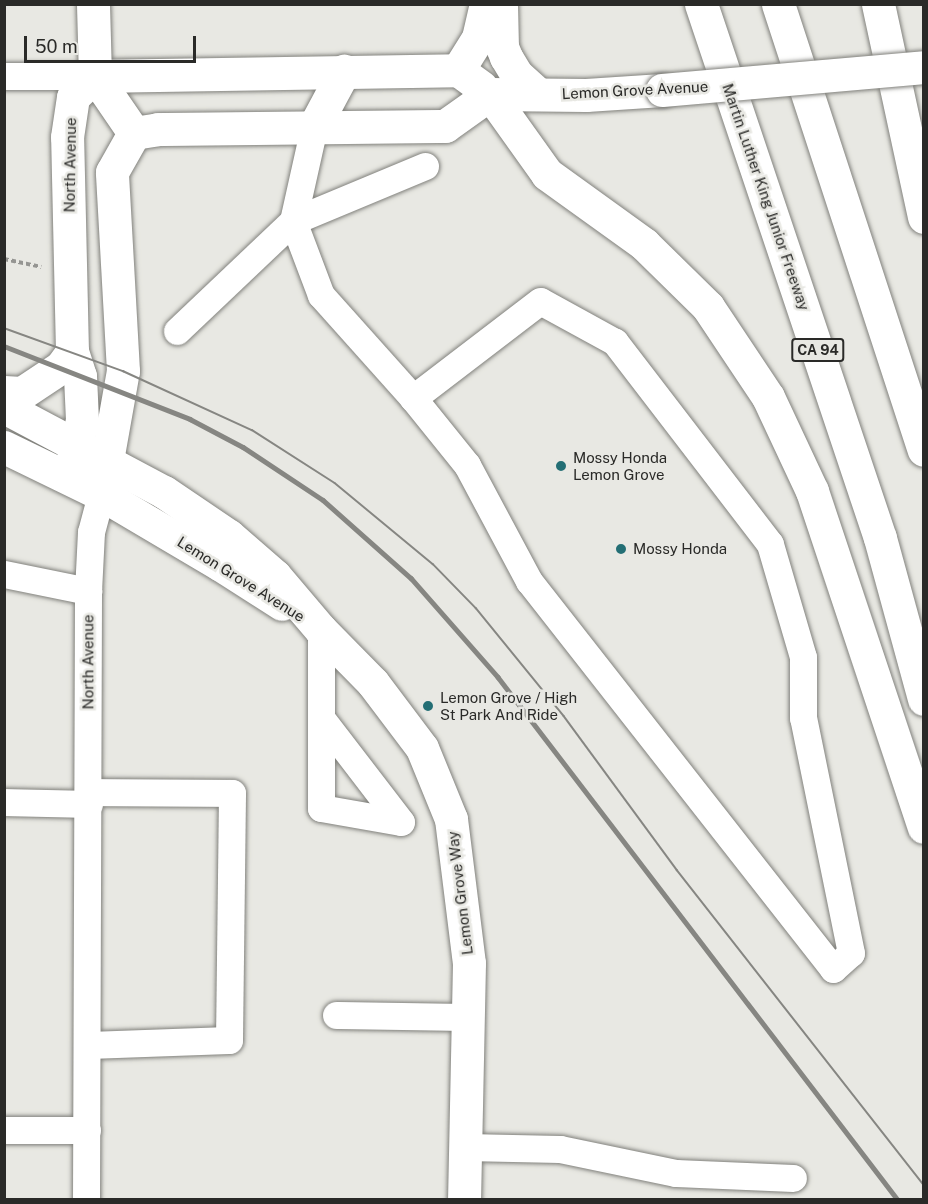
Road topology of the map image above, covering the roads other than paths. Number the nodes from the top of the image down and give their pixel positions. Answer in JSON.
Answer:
{"nodes":[{"id":1,"x":93,"y":4,"type":"edge"},
{"id":2,"x":486,"y":4,"type":"edge"},
{"id":3,"x":501,"y":4,"type":"edge"},
{"id":4,"x":701,"y":4,"type":"edge"},
{"id":5,"x":778,"y":4,"type":"edge"},
{"id":6,"x":878,"y":4,"type":"edge"},
{"id":7,"x":924,"y":67,"type":"edge"},
{"id":8,"x":458,"y":70,"type":"junction"},
{"id":9,"x":344,"y":71,"type":"junction"},
{"id":10,"x":4,"y":76,"type":"edge"},
{"id":11,"x":95,"y":76,"type":"junction"},
{"id":12,"x":490,"y":94,"type":"junction"},
{"id":13,"x":538,"y":94,"type":"junction"},
{"id":14,"x":314,"y":127,"type":"junction"},
{"id":15,"x":134,"y":133,"type":"junction"},
{"id":16,"x":425,"y":166,"type":"dead end"},
{"id":17,"x":924,"y":217,"type":"edge"},
{"id":18,"x":293,"y":222,"type":"junction"},
{"id":19,"x":177,"y":331,"type":"dead end"},
{"id":20,"x":72,"y":352,"type":"junction"},
{"id":21,"x":4,"y":392,"type":"edge"},
{"id":22,"x":414,"y":398,"type":"junction"},
{"id":23,"x":4,"y":407,"type":"edge"},
{"id":24,"x":4,"y":447,"type":"edge"},
{"id":25,"x":924,"y":450,"type":"edge"},
{"id":26,"x":73,"y":461,"type":"junction"},
{"id":27,"x":104,"y":479,"type":"junction"},
{"id":28,"x":4,"y":574,"type":"edge"},
{"id":29,"x":88,"y":591,"type":"junction"},
{"id":30,"x":321,"y":630,"type":"junction"},
{"id":31,"x":924,"y":699,"type":"edge"},
{"id":32,"x":322,"y":719,"type":"dead end"},
{"id":33,"x":89,"y":798,"type":"junction"},
{"id":34,"x":4,"y":802,"type":"edge"},
{"id":35,"x":924,"y":827,"type":"edge"},
{"id":36,"x":336,"y":1015,"type":"dead end"},
{"id":37,"x":468,"y":1017,"type":"junction"},
{"id":38,"x":88,"y":1045,"type":"junction"},
{"id":39,"x":4,"y":1130,"type":"edge"},
{"id":40,"x":87,"y":1130,"type":"junction"},
{"id":41,"x":465,"y":1147,"type":"junction"},
{"id":42,"x":794,"y":1178,"type":"dead end"},
{"id":43,"x":86,"y":1200,"type":"edge"},
{"id":44,"x":464,"y":1200,"type":"edge"}],
"edges":[{"from":1,"to":11,"type":"main road"},
{"from":2,"to":8,"type":"main road"},
{"from":3,"to":13,"type":"main road"},
{"from":4,"to":31,"type":"main road","name":"Martin Luther King Junior Freeway","number":"CA 94"},
{"from":5,"to":25,"type":"main road"},
{"from":6,"to":17,"type":"main road"},
{"from":7,"to":13,"type":"main road","name":"Lemon Grove Avenue","bridge":true},
{"from":8,"to":9,"type":"main road"},
{"from":8,"to":12,"type":"main road"},
{"from":9,"to":11,"type":"main road"},
{"from":9,"to":14,"type":"main road"},
{"from":10,"to":11,"type":"street"},
{"from":11,"to":15,"type":"main road"},
{"from":11,"to":20,"type":"main road","name":"North Avenue"},
{"from":12,"to":13,"type":"main road","name":"Lemon Grove Avenue"},
{"from":12,"to":14,"type":"main road"},
{"from":12,"to":35,"type":"main road"},
{"from":14,"to":15,"type":"main road"},
{"from":14,"to":18,"type":"street"},
{"from":15,"to":27,"type":"main road","name":"North Avenue"},
{"from":16,"to":18,"type":"street"},
{"from":18,"to":19,"type":"street"},
{"from":18,"to":22,"type":"street"},
{"from":20,"to":21,"type":"main road"},
{"from":20,"to":26,"type":"main road","name":"North Avenue"},
{"from":22,"to":22,"type":"street"},
{"from":23,"to":26,"type":"main road","name":"Lemon Grove Avenue"},
{"from":24,"to":26,"type":"main road","name":"Lemon Grove Avenue"},
{"from":26,"to":27,"type":"main road","name":"Lemon Grove Avenue"},
{"from":27,"to":29,"type":"street","name":"North Avenue"},
{"from":27,"to":30,"type":"main road","name":"Lemon Grove Avenue"},
{"from":28,"to":29,"type":"street"},
{"from":29,"to":33,"type":"street","name":"North Avenue"},
{"from":30,"to":32,"type":"street"},
{"from":30,"to":37,"type":"main road","name":"Lemon Grove Way"},
{"from":33,"to":34,"type":"street"},
{"from":33,"to":38,"type":"street","name":"North Avenue"},
{"from":33,"to":38,"type":"street"},
{"from":36,"to":37,"type":"street"},
{"from":37,"to":41,"type":"main road","name":"Lemon Grove Way"},
{"from":38,"to":40,"type":"street","name":"North Avenue"},
{"from":39,"to":40,"type":"street"},
{"from":40,"to":43,"type":"street","name":"North Avenue"},
{"from":41,"to":42,"type":"street"},
{"from":41,"to":44,"type":"main road","name":"Lemon Grove Way"}]}
